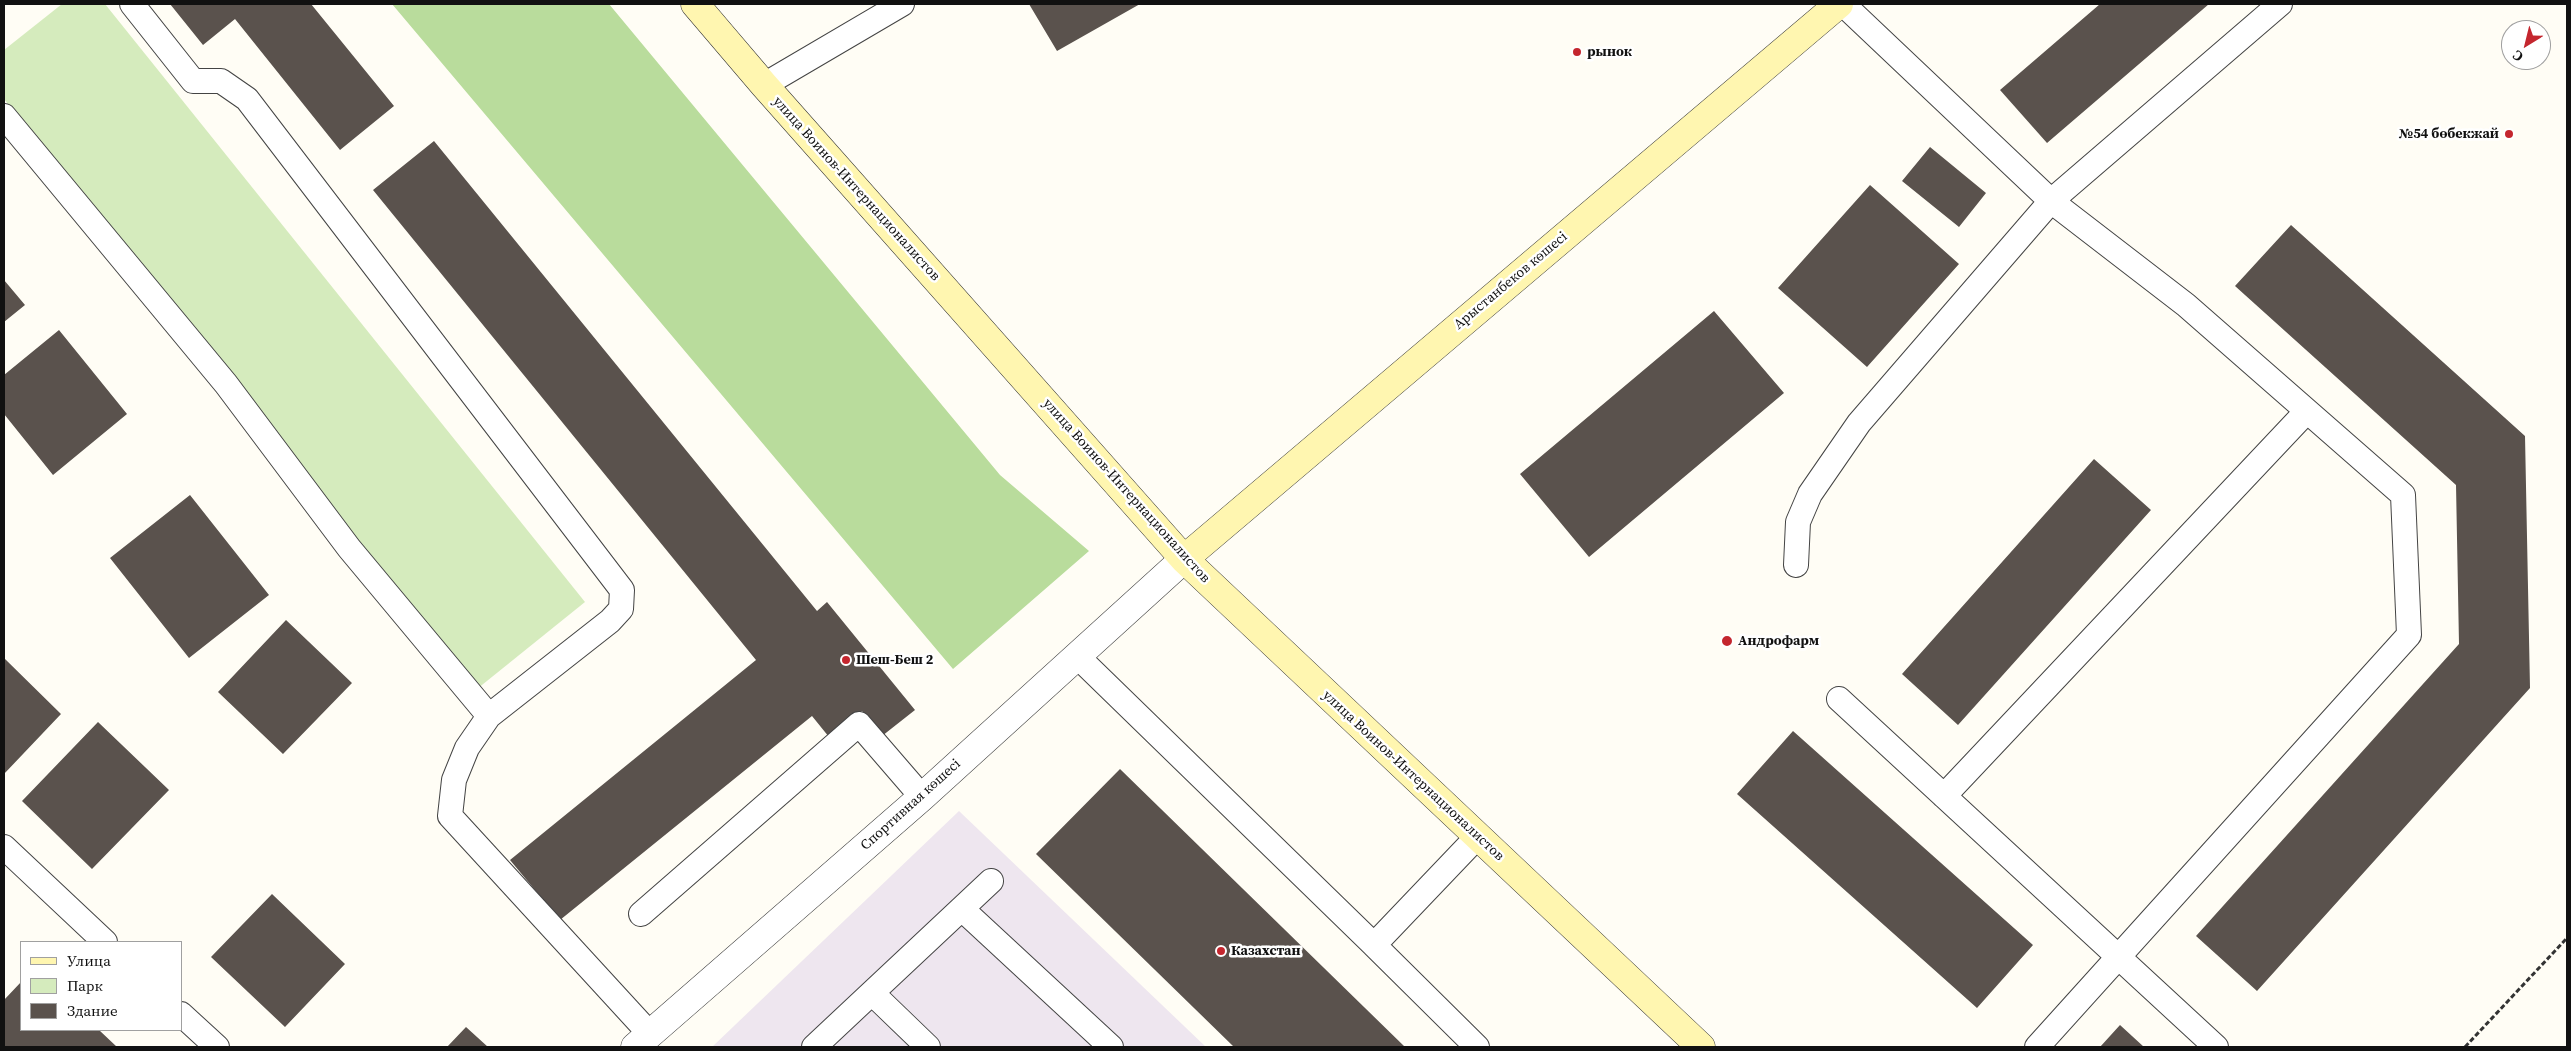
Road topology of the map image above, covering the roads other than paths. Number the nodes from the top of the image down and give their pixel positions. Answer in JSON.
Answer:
{"nodes":[{"id":1,"x":132,"y":4,"type":"edge"},
{"id":2,"x":695,"y":4,"type":"edge"},
{"id":3,"x":902,"y":4,"type":"edge"},
{"id":4,"x":1839,"y":4,"type":"edge"},
{"id":5,"x":1843,"y":4,"type":"edge"},
{"id":6,"x":2280,"y":4,"type":"edge"},
{"id":7,"x":764,"y":85,"type":"junction"},
{"id":8,"x":4,"y":116,"type":"edge"},
{"id":9,"x":2051,"y":201,"type":"junction"},
{"id":10,"x":2307,"y":411,"type":"junction"},
{"id":11,"x":1184,"y":559,"type":"junction"},
{"id":12,"x":1796,"y":566,"type":"dead end"},
{"id":13,"x":1077,"y":656,"type":"junction"},
{"id":14,"x":1839,"y":699,"type":"dead end"},
{"id":15,"x":489,"y":716,"type":"junction"},
{"id":16,"x":1944,"y":796,"type":"junction"},
{"id":17,"x":922,"y":797,"type":"junction"},
{"id":18,"x":1478,"y":836,"type":"junction"},
{"id":19,"x":4,"y":847,"type":"edge"},
{"id":20,"x":991,"y":881,"type":"dead end"},
{"id":21,"x":962,"y":909,"type":"junction"},
{"id":22,"x":641,"y":914,"type":"dead end"},
{"id":23,"x":104,"y":941,"type":"edge"},
{"id":24,"x":1374,"y":945,"type":"junction"},
{"id":25,"x":2119,"y":957,"type":"junction"},
{"id":26,"x":872,"y":993,"type":"junction"},
{"id":27,"x":182,"y":1015,"type":"edge"},
{"id":28,"x":642,"y":1041,"type":"edge"},
{"id":29,"x":217,"y":1047,"type":"edge"},
{"id":30,"x":814,"y":1047,"type":"edge"},
{"id":31,"x":928,"y":1047,"type":"edge"},
{"id":32,"x":1111,"y":1047,"type":"edge"},
{"id":33,"x":1477,"y":1047,"type":"edge"},
{"id":34,"x":1701,"y":1047,"type":"edge"},
{"id":35,"x":2037,"y":1047,"type":"edge"},
{"id":36,"x":2216,"y":1047,"type":"edge"}],
"edges":[{"from":1,"to":15,"type":"lane"},
{"from":2,"to":7,"type":"street","name":"улица Воинов-Интернационалистов"},
{"from":3,"to":7,"type":"lane"},
{"from":4,"to":11,"type":"street","name":"Арыстанбеков көшесі"},
{"from":5,"to":9,"type":"lane"},
{"from":6,"to":9,"type":"lane"},
{"from":7,"to":11,"type":"street","name":"улица Воинов-Интернационалистов"},
{"from":8,"to":15,"type":"lane"},
{"from":9,"to":10,"type":"lane"},
{"from":9,"to":12,"type":"lane"},
{"from":10,"to":16,"type":"lane"},
{"from":10,"to":25,"type":"lane"},
{"from":11,"to":13,"type":"street","name":"Спортивная көшесі"},
{"from":11,"to":18,"type":"street","name":"улица Воинов-Интернационалистов"},
{"from":13,"to":17,"type":"street","name":"Спортивная көшесі"},
{"from":13,"to":24,"type":"lane"},
{"from":14,"to":16,"type":"lane"},
{"from":15,"to":28,"type":"lane"},
{"from":16,"to":25,"type":"lane"},
{"from":17,"to":22,"type":"lane"},
{"from":17,"to":28,"type":"street","name":"Спортивная көшесі"},
{"from":18,"to":24,"type":"lane"},
{"from":18,"to":34,"type":"street","name":"улица Воинов-Интернационалистов"},
{"from":19,"to":23,"type":"lane"},
{"from":20,"to":21,"type":"lane"},
{"from":21,"to":26,"type":"lane"},
{"from":21,"to":32,"type":"lane"},
{"from":24,"to":33,"type":"lane"},
{"from":25,"to":35,"type":"lane"},
{"from":25,"to":36,"type":"lane"},
{"from":26,"to":30,"type":"lane"},
{"from":26,"to":31,"type":"lane"},
{"from":27,"to":29,"type":"lane"}]}
